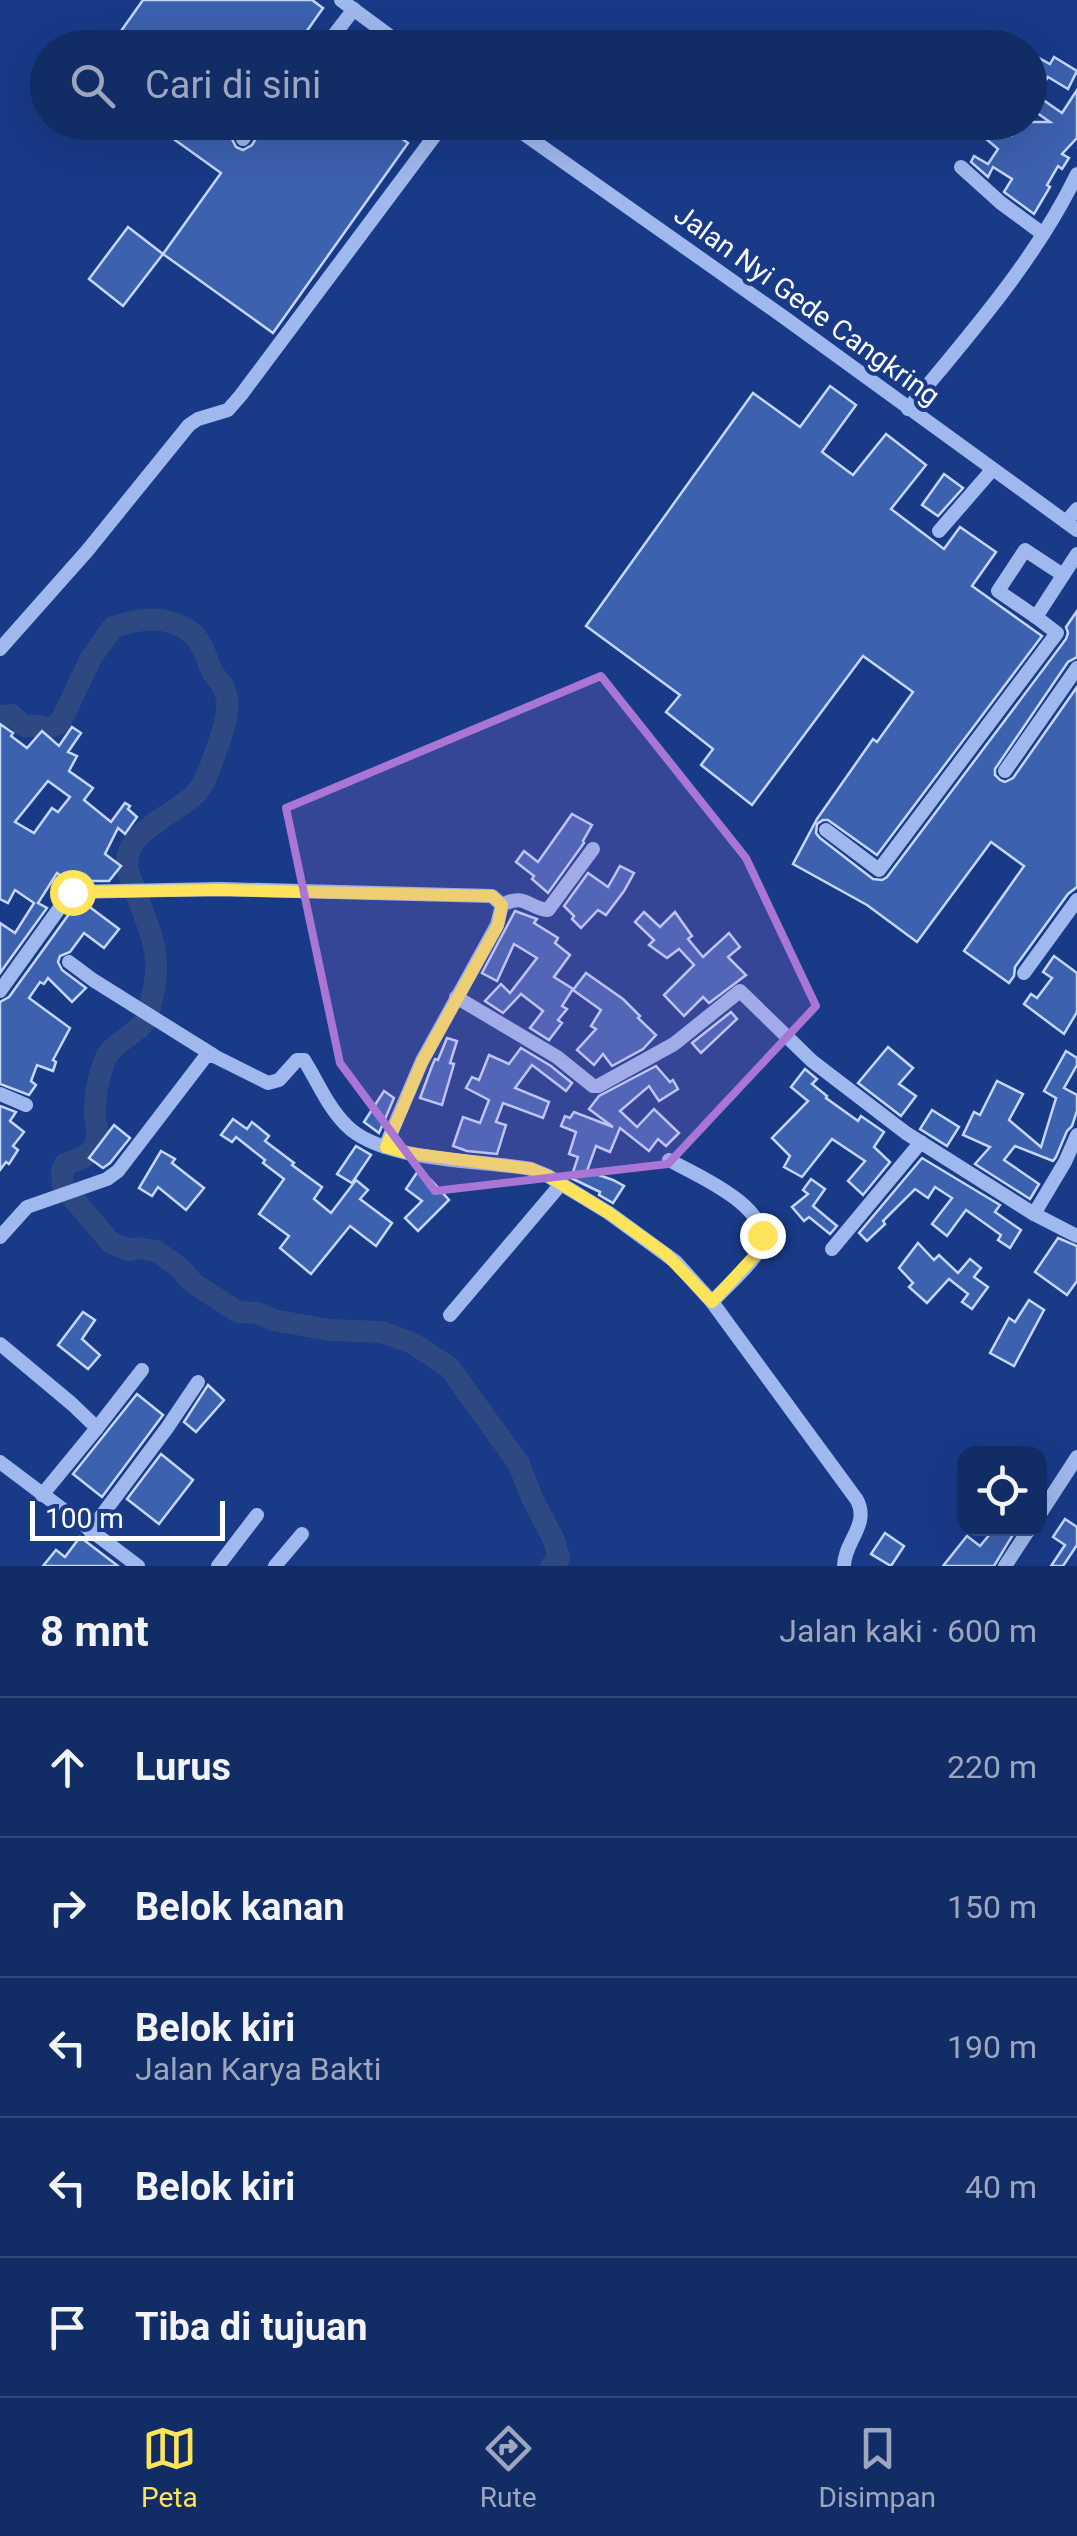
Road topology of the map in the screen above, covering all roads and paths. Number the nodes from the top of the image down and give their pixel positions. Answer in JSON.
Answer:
{"nodes":[{"id":1,"x":341,"y":0,"type":"edge"},
{"id":2,"x":354,"y":10,"type":"junction"},
{"id":3,"x":338,"y":30,"type":"edge"},
{"id":4,"x":381,"y":30,"type":"edge"},
{"id":5,"x":432,"y":140,"type":"edge"},
{"id":6,"x":532,"y":140,"type":"edge"},
{"id":7,"x":961,"y":167,"type":"dead end"},
{"id":8,"x":1077,"y":174,"type":"edge"},
{"id":9,"x":1043,"y":234,"type":"junction"},
{"id":10,"x":908,"y":408,"type":"junction"},
{"id":11,"x":992,"y":470,"type":"junction"},
{"id":12,"x":1077,"y":509,"type":"edge"},
{"id":13,"x":1072,"y":526,"type":"edge"},
{"id":14,"x":939,"y":532,"type":"dead end"},
{"id":15,"x":1077,"y":554,"type":"edge"},
{"id":16,"x":1063,"y":575,"type":"junction"},
{"id":17,"x":1036,"y":617,"type":"junction"},
{"id":18,"x":0,"y":649,"type":"edge"},
{"id":19,"x":1077,"y":668,"type":"edge"},
{"id":20,"x":1005,"y":771,"type":"dead end"},
{"id":21,"x":826,"y":830,"type":"dead end"},
{"id":22,"x":593,"y":849,"type":"dead end"},
{"id":23,"x":1077,"y":900,"type":"edge"},
{"id":24,"x":502,"y":905,"type":"junction"},
{"id":25,"x":69,"y":962,"type":"dead end"},
{"id":26,"x":1024,"y":973,"type":"dead end"},
{"id":27,"x":0,"y":991,"type":"edge"},
{"id":28,"x":456,"y":997,"type":"junction"},
{"id":29,"x":214,"y":1056,"type":"junction"},
{"id":30,"x":0,"y":1094,"type":"edge"},
{"id":31,"x":26,"y":1104,"type":"dead end"},
{"id":32,"x":1077,"y":1135,"type":"edge"},
{"id":33,"x":920,"y":1142,"type":"junction"},
{"id":34,"x":386,"y":1147,"type":"junction"},
{"id":35,"x":669,"y":1160,"type":"dead end"},
{"id":36,"x":560,"y":1184,"type":"junction"},
{"id":37,"x":1034,"y":1214,"type":"junction"},
{"id":38,"x":1077,"y":1236,"type":"edge"},
{"id":39,"x":0,"y":1238,"type":"edge"},
{"id":40,"x":832,"y":1249,"type":"dead end"},
{"id":41,"x":712,"y":1302,"type":"junction"},
{"id":42,"x":450,"y":1314,"type":"dead end"},
{"id":43,"x":0,"y":1344,"type":"edge"},
{"id":44,"x":142,"y":1370,"type":"dead end"},
{"id":45,"x":198,"y":1382,"type":"dead end"},
{"id":46,"x":97,"y":1428,"type":"junction"},
{"id":47,"x":1077,"y":1458,"type":"edge"},
{"id":48,"x":0,"y":1462,"type":"edge"},
{"id":49,"x":42,"y":1495,"type":"junction"},
{"id":50,"x":1047,"y":1503,"type":"edge"},
{"id":51,"x":258,"y":1515,"type":"dead end"},
{"id":52,"x":90,"y":1531,"type":"junction"},
{"id":53,"x":302,"y":1534,"type":"dead end"},
{"id":54,"x":1025,"y":1536,"type":"edge"},
{"id":55,"x":130,"y":1564,"type":"edge"},
{"id":56,"x":218,"y":1566,"type":"edge"},
{"id":57,"x":276,"y":1566,"type":"edge"},
{"id":58,"x":844,"y":1566,"type":"edge"},
{"id":59,"x":1005,"y":1566,"type":"edge"}],
"edges":[{"from":1,"to":2,"type":"street"},
{"from":2,"to":3,"type":"street"},
{"from":2,"to":4,"type":"street"},
{"from":5,"to":18,"type":"street"},
{"from":6,"to":10,"type":"street","name":"Jalan Nyi Gede Cangkring"},
{"from":7,"to":9,"type":"street"},
{"from":8,"to":9,"type":"street"},
{"from":9,"to":10,"type":"street"},
{"from":10,"to":11,"type":"street","name":"Jalan Nyi Gede Cangkring"},
{"from":11,"to":13,"type":"street","name":"Jalan Nyi Gede Cangkring"},
{"from":11,"to":14,"type":"street"},
{"from":12,"to":13,"type":"street"},
{"from":15,"to":16,"type":"street"},
{"from":16,"to":17,"type":"street"},
{"from":16,"to":17,"type":"street"},
{"from":17,"to":21,"type":"street"},
{"from":19,"to":20,"type":"street"},
{"from":22,"to":24,"type":"street"},
{"from":23,"to":26,"type":"street"},
{"from":24,"to":27,"type":"street"},
{"from":24,"to":28,"type":"street"},
{"from":25,"to":29,"type":"street"},
{"from":28,"to":33,"type":"street"},
{"from":28,"to":34,"type":"street"},
{"from":29,"to":34,"type":"street"},
{"from":29,"to":39,"type":"street"},
{"from":30,"to":31,"type":"street"},
{"from":32,"to":37,"type":"street"},
{"from":33,"to":37,"type":"street"},
{"from":33,"to":40,"type":"street"},
{"from":34,"to":36,"type":"street"},
{"from":35,"to":41,"type":"street"},
{"from":36,"to":41,"type":"street"},
{"from":36,"to":42,"type":"street"},
{"from":37,"to":38,"type":"street"},
{"from":41,"to":58,"type":"street"},
{"from":43,"to":46,"type":"street"},
{"from":44,"to":46,"type":"street"},
{"from":45,"to":52,"type":"street"},
{"from":46,"to":49,"type":"street"},
{"from":47,"to":50,"type":"street"},
{"from":48,"to":49,"type":"street"},
{"from":49,"to":52,"type":"street"},
{"from":51,"to":56,"type":"street"},
{"from":52,"to":55,"type":"street"},
{"from":53,"to":57,"type":"street"},
{"from":54,"to":59,"type":"street"}]}
